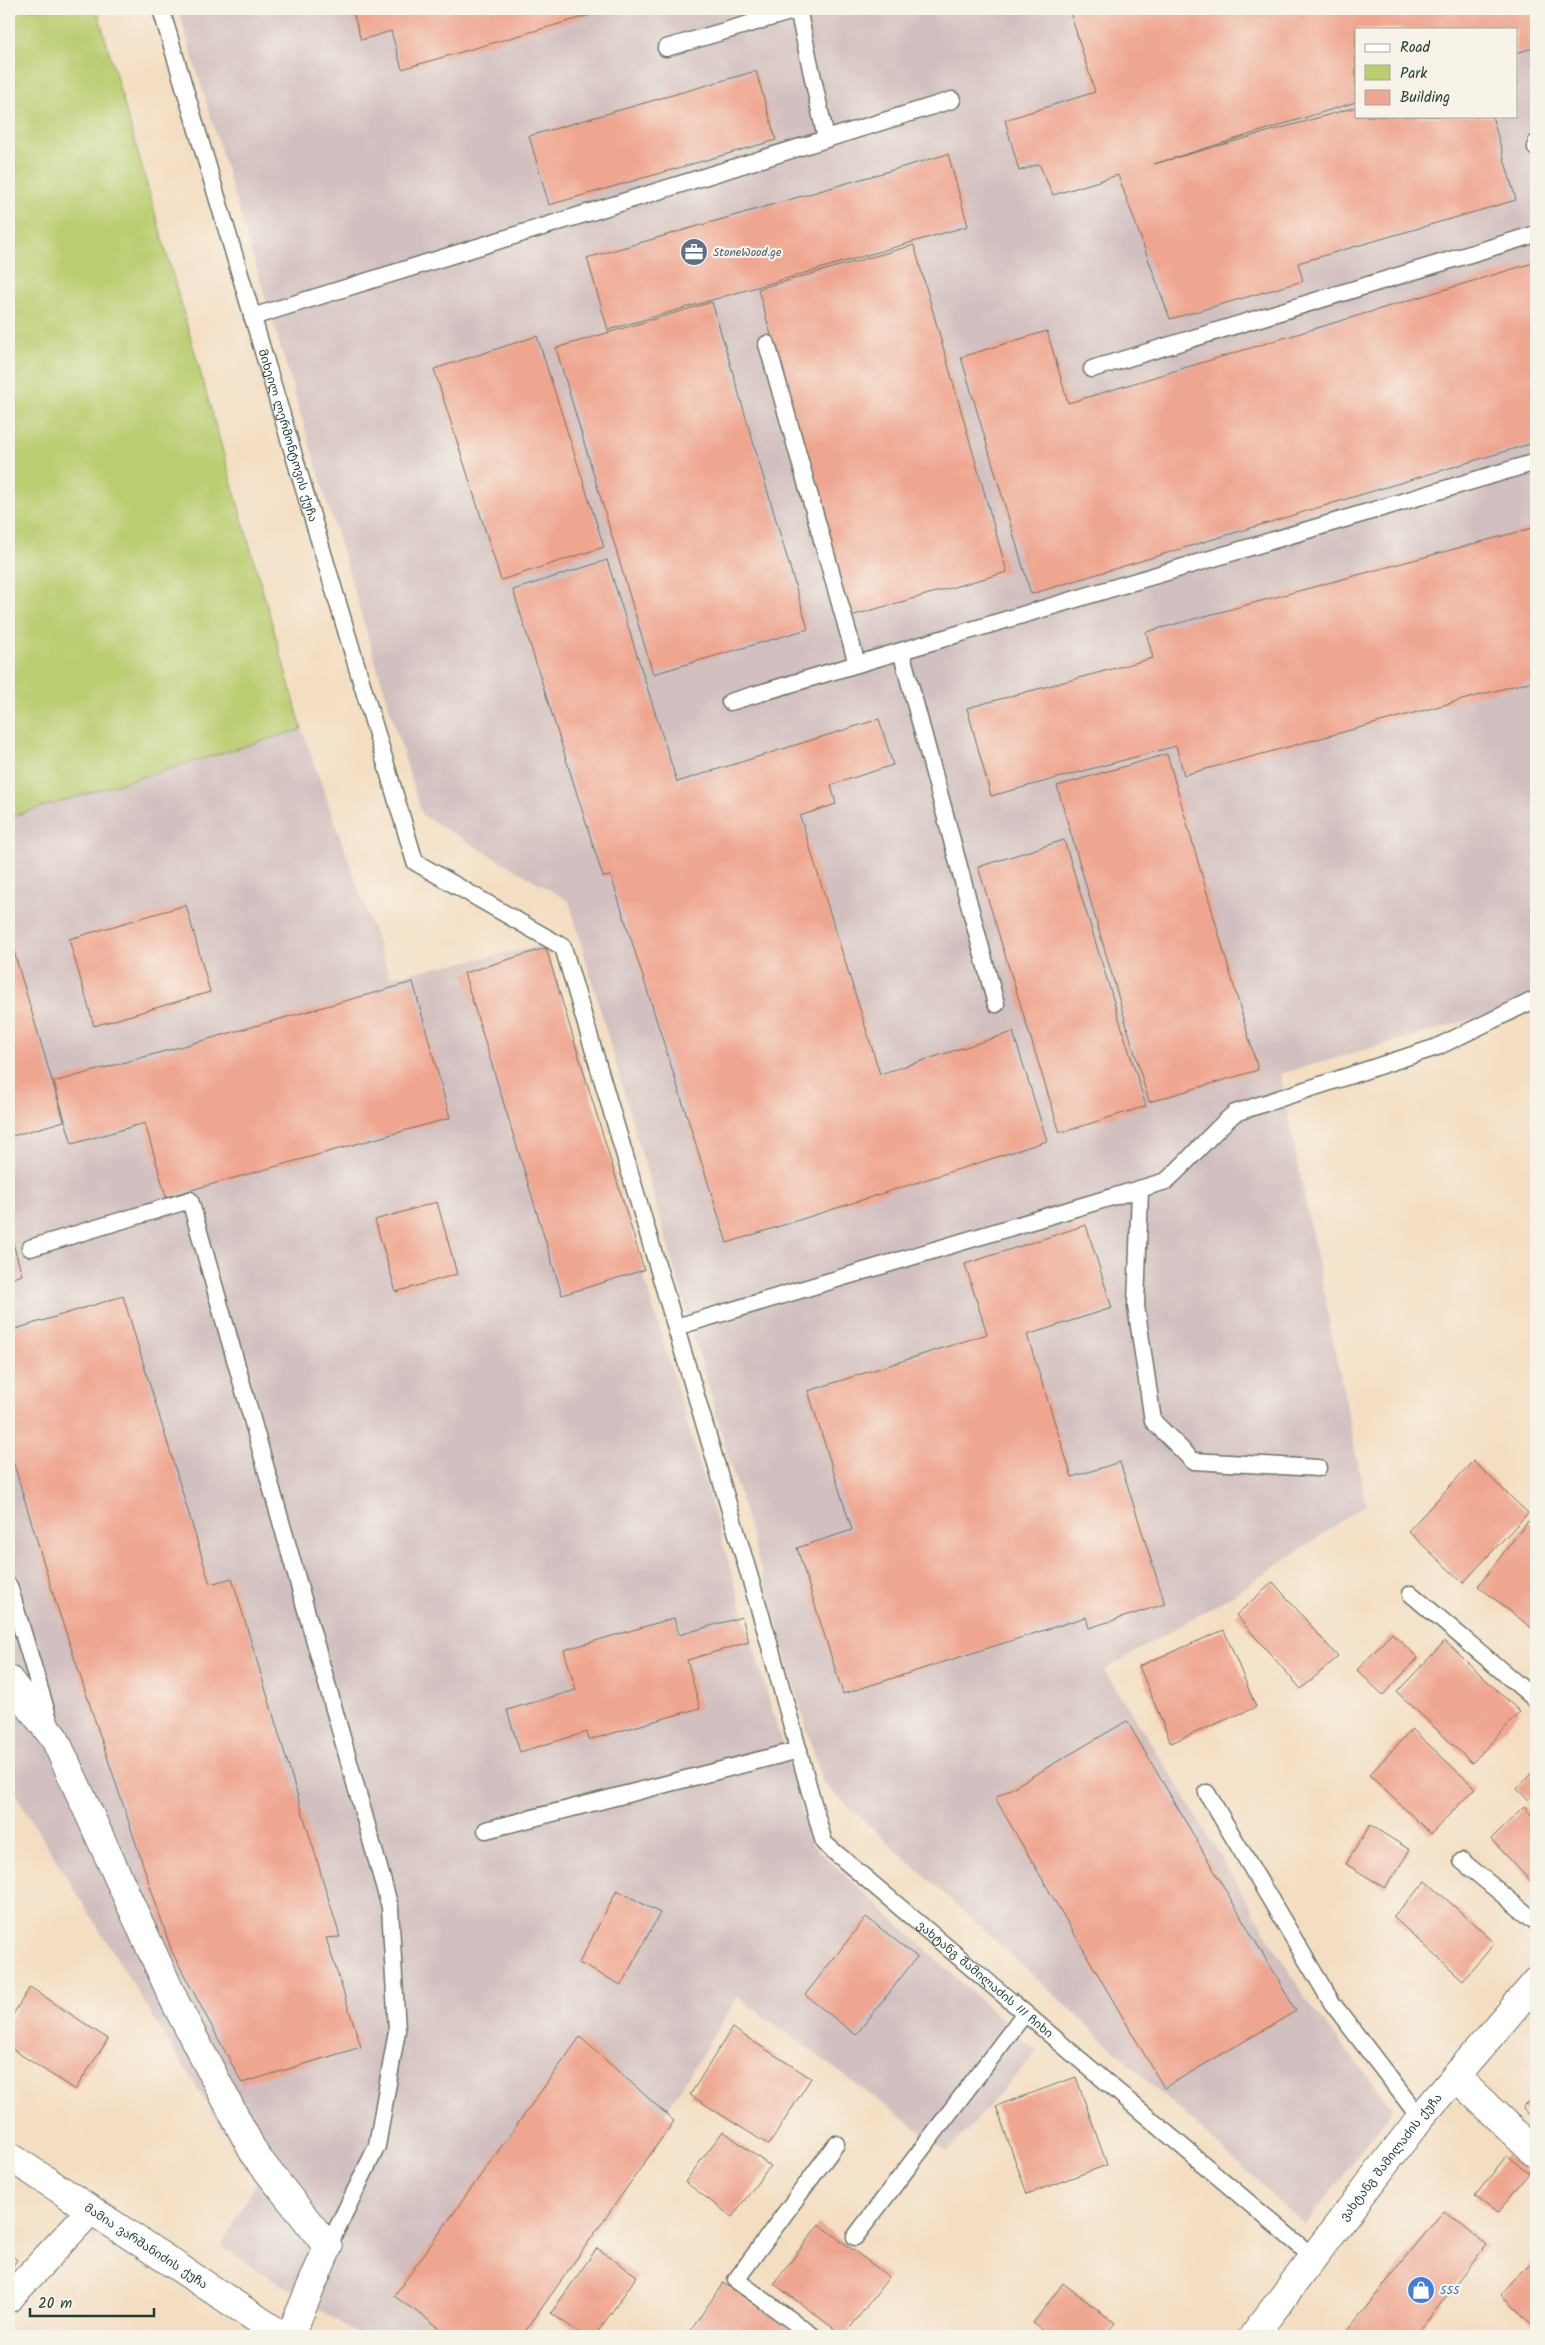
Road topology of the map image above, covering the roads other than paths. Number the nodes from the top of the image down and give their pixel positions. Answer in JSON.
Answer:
{"nodes":[{"id":1,"x":161,"y":9,"type":"edge"},
{"id":2,"x":798,"y":9,"type":"edge"},
{"id":3,"x":666,"y":48,"type":"dead end"},
{"id":4,"x":952,"y":100,"type":"dead end"},
{"id":5,"x":826,"y":139,"type":"junction"},
{"id":6,"x":1536,"y":143,"type":"edge"},
{"id":7,"x":1536,"y":148,"type":"edge"},
{"id":8,"x":1536,"y":234,"type":"edge"},
{"id":9,"x":252,"y":317,"type":"junction"},
{"id":10,"x":767,"y":344,"type":"dead end"},
{"id":11,"x":1092,"y":369,"type":"dead end"},
{"id":12,"x":1536,"y":462,"type":"edge"},
{"id":13,"x":902,"y":651,"type":"junction"},
{"id":14,"x":857,"y":664,"type":"junction"},
{"id":15,"x":730,"y":702,"type":"dead end"},
{"id":16,"x":416,"y":862,"type":"joint"},
{"id":17,"x":1536,"y":999,"type":"edge"},
{"id":18,"x":996,"y":1004,"type":"dead end"},
{"id":19,"x":1140,"y":1190,"type":"junction"},
{"id":20,"x":30,"y":1248,"type":"dead end"},
{"id":21,"x":676,"y":1327,"type":"junction"},
{"id":22,"x":1318,"y":1468,"type":"dead end"},
{"id":23,"x":9,"y":1586,"type":"edge"},
{"id":24,"x":1411,"y":1594,"type":"dead end"},
{"id":25,"x":9,"y":1680,"type":"edge"},
{"id":26,"x":1536,"y":1700,"type":"edge"},
{"id":27,"x":55,"y":1739,"type":"junction"},
{"id":28,"x":799,"y":1750,"type":"junction"},
{"id":29,"x":1207,"y":1793,"type":"dead end"},
{"id":30,"x":486,"y":1830,"type":"dead end"},
{"id":31,"x":1462,"y":1861,"type":"dead end"},
{"id":32,"x":1536,"y":1922,"type":"edge"},
{"id":33,"x":1536,"y":1982,"type":"edge"},
{"id":34,"x":1025,"y":2012,"type":"junction"},
{"id":35,"x":1456,"y":2077,"type":"junction"},
{"id":36,"x":1420,"y":2118,"type":"junction"},
{"id":37,"x":836,"y":2144,"type":"dead end"},
{"id":38,"x":1536,"y":2152,"type":"edge"},
{"id":39,"x":9,"y":2156,"type":"edge"},
{"id":40,"x":91,"y":2210,"type":"junction"},
{"id":41,"x":855,"y":2237,"type":"dead end"},
{"id":42,"x":328,"y":2247,"type":"junction"},
{"id":43,"x":1313,"y":2257,"type":"junction"},
{"id":44,"x":9,"y":2298,"type":"edge"},
{"id":45,"x":282,"y":2336,"type":"edge"},
{"id":46,"x":290,"y":2336,"type":"edge"},
{"id":47,"x":813,"y":2336,"type":"edge"},
{"id":48,"x":1253,"y":2336,"type":"edge"}],
"edges":[{"from":1,"to":9,"type":"lane","name":"მიხეილ ლერმონტოვის ქუჩა"},
{"from":2,"to":3,"type":"lane"},
{"from":2,"to":5,"type":"lane"},
{"from":4,"to":5,"type":"lane"},
{"from":5,"to":9,"type":"lane"},
{"from":6,"to":7,"type":"lane"},
{"from":8,"to":11,"type":"lane"},
{"from":9,"to":16,"type":"lane","name":"მიხეილ ლერმონტოვის ქუჩა"},
{"from":10,"to":14,"type":"lane"},
{"from":12,"to":13,"type":"lane"},
{"from":13,"to":14,"type":"lane"},
{"from":13,"to":18,"type":"lane"},
{"from":14,"to":15,"type":"lane"},
{"from":16,"to":21,"type":"lane","name":"ვახტანგ შამილაძის III ჩიხი"},
{"from":17,"to":19,"type":"lane"},
{"from":19,"to":21,"type":"lane"},
{"from":19,"to":22,"type":"lane"},
{"from":20,"to":42,"type":"lane"},
{"from":21,"to":28,"type":"lane","name":"ვახტანგ შამილაძის III ჩიხი"},
{"from":23,"to":27,"type":"lane"},
{"from":24,"to":26,"type":"lane"},
{"from":25,"to":27,"type":"street"},
{"from":27,"to":42,"type":"street"},
{"from":28,"to":30,"type":"lane"},
{"from":28,"to":34,"type":"lane","name":"ვახტანგ შამილაძის III ჩიხი"},
{"from":29,"to":36,"type":"lane"},
{"from":31,"to":32,"type":"lane"},
{"from":33,"to":35,"type":"street","name":"ვახტანგ შამილაძის ქუჩა"},
{"from":34,"to":41,"type":"lane"},
{"from":34,"to":43,"type":"lane","name":"ვახტანგ შამილაძის III ჩიხი"},
{"from":35,"to":36,"type":"street","name":"ვახტანგ შამილაძის ქუჩა"},
{"from":35,"to":38,"type":"street"},
{"from":36,"to":43,"type":"street","name":"ვახტანგ შამილაძის ქუჩა"},
{"from":37,"to":47,"type":"lane"},
{"from":39,"to":40,"type":"street","name":"მამია ვარშანიძის ქუჩა"},
{"from":40,"to":44,"type":"street"},
{"from":40,"to":45,"type":"street","name":"მამია ვარშანიძის ქუჩა"},
{"from":42,"to":46,"type":"street"},
{"from":43,"to":48,"type":"street","name":"ვახტანგ შამილაძის ქუჩა"}]}
